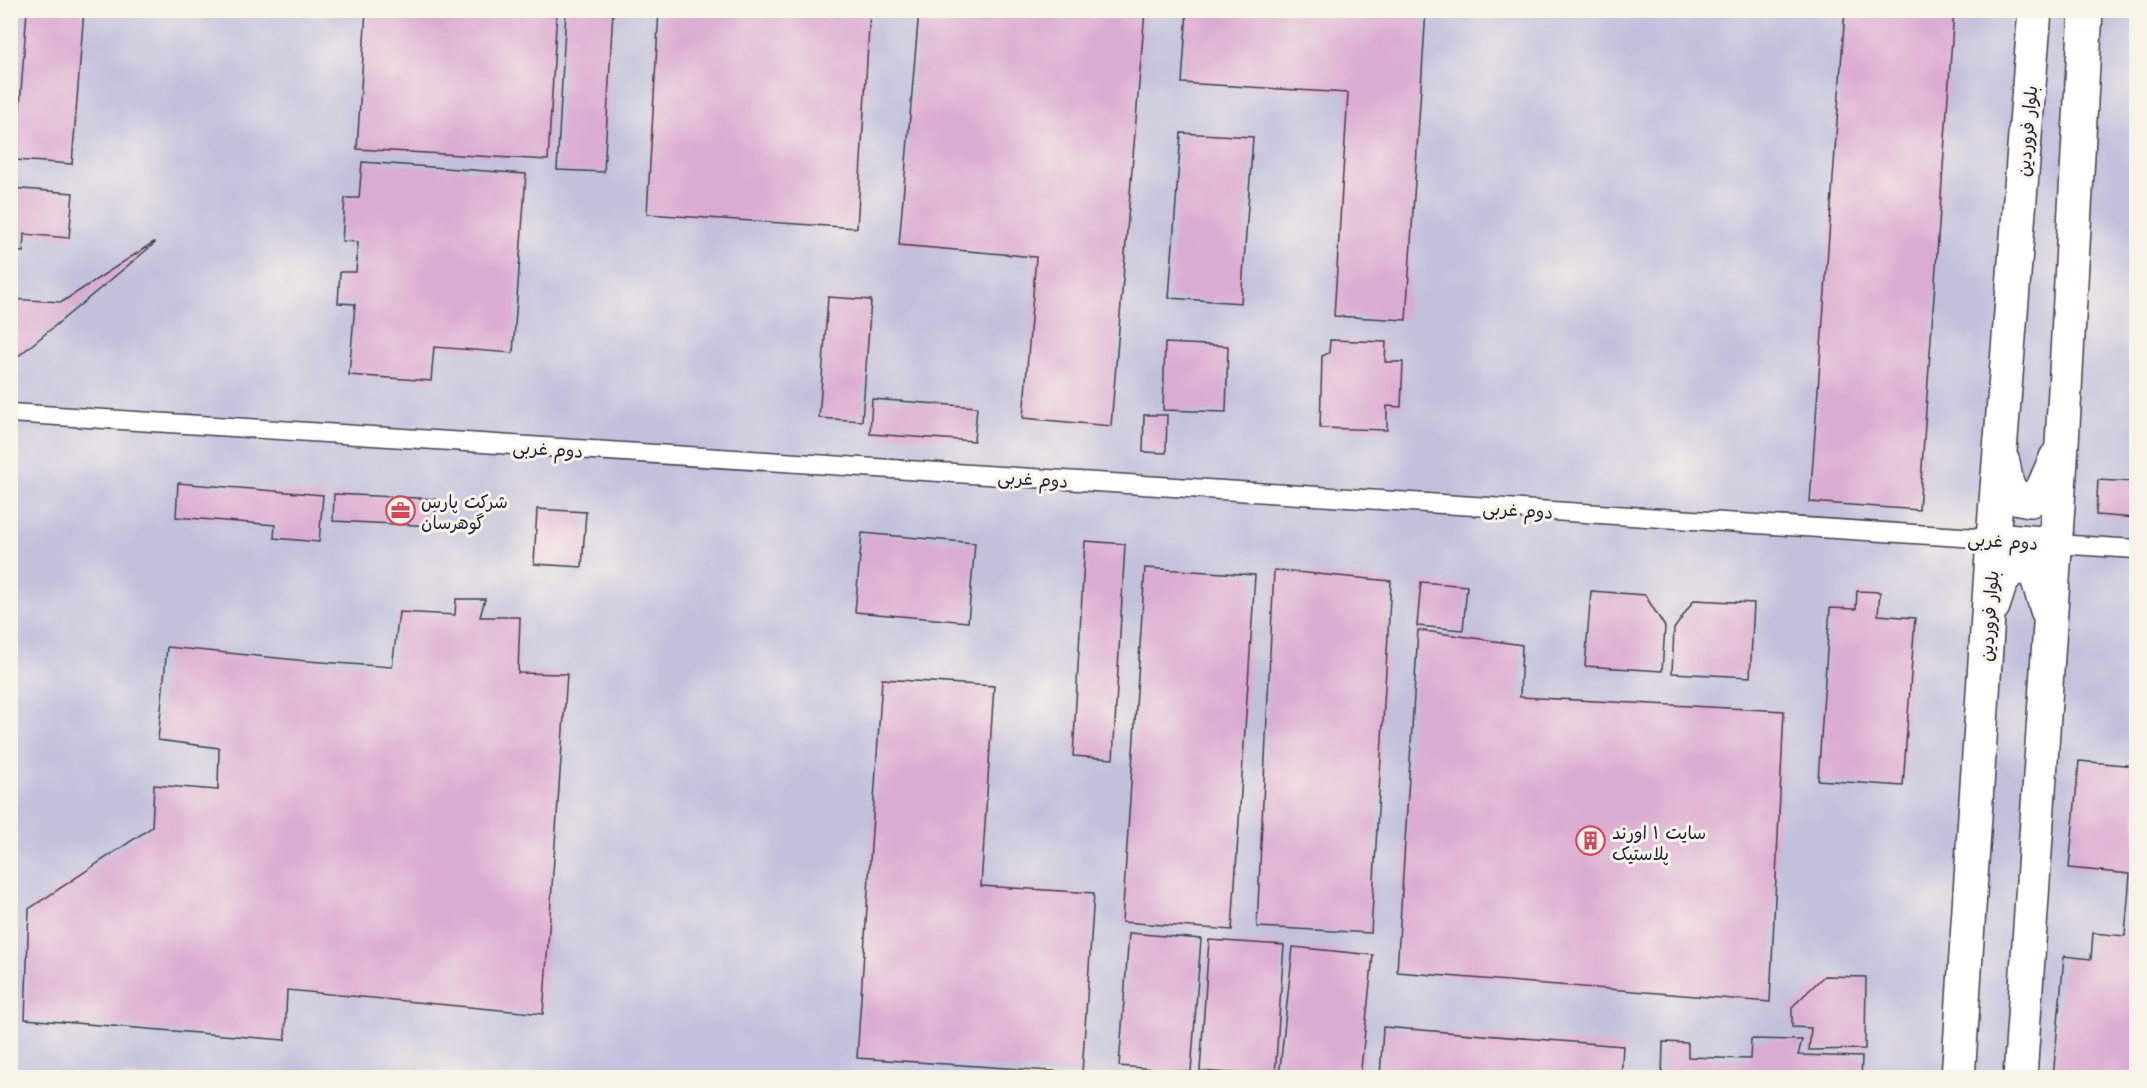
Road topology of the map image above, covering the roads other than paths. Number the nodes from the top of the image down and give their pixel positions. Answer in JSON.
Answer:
{"nodes":[{"id":1,"x":2035,"y":10,"type":"edge"},
{"id":2,"x":2086,"y":10,"type":"edge"},
{"id":3,"x":10,"y":413,"type":"edge"},
{"id":4,"x":2001,"y":442,"type":"junction"},
{"id":5,"x":2062,"y":444,"type":"junction"},
{"id":6,"x":1993,"y":540,"type":"junction"},
{"id":7,"x":2055,"y":544,"type":"junction"},
{"id":8,"x":2136,"y":549,"type":"edge"},
{"id":9,"x":1988,"y":621,"type":"junction"},
{"id":10,"x":2049,"y":621,"type":"junction"},
{"id":11,"x":1958,"y":1077,"type":"edge"},
{"id":12,"x":2020,"y":1077,"type":"edge"}],
"edges":[{"from":1,"to":4,"type":"street","name":"بلوار فروردین"},
{"from":2,"to":5,"type":"street"},
{"from":3,"to":6,"type":"lane","name":"دوم غربی"},
{"from":4,"to":5,"type":"street"},
{"from":4,"to":6,"type":"street","name":"بلوار فروردین"},
{"from":5,"to":7,"type":"street"},
{"from":6,"to":7,"type":"street","name":"دوم غربی"},
{"from":6,"to":9,"type":"street","name":"بلوار فروردین"},
{"from":7,"to":8,"type":"lane"},
{"from":7,"to":10,"type":"street"},
{"from":9,"to":10,"type":"street"},
{"from":9,"to":11,"type":"street","name":"بلوار فروردین"},
{"from":10,"to":12,"type":"street"}]}
